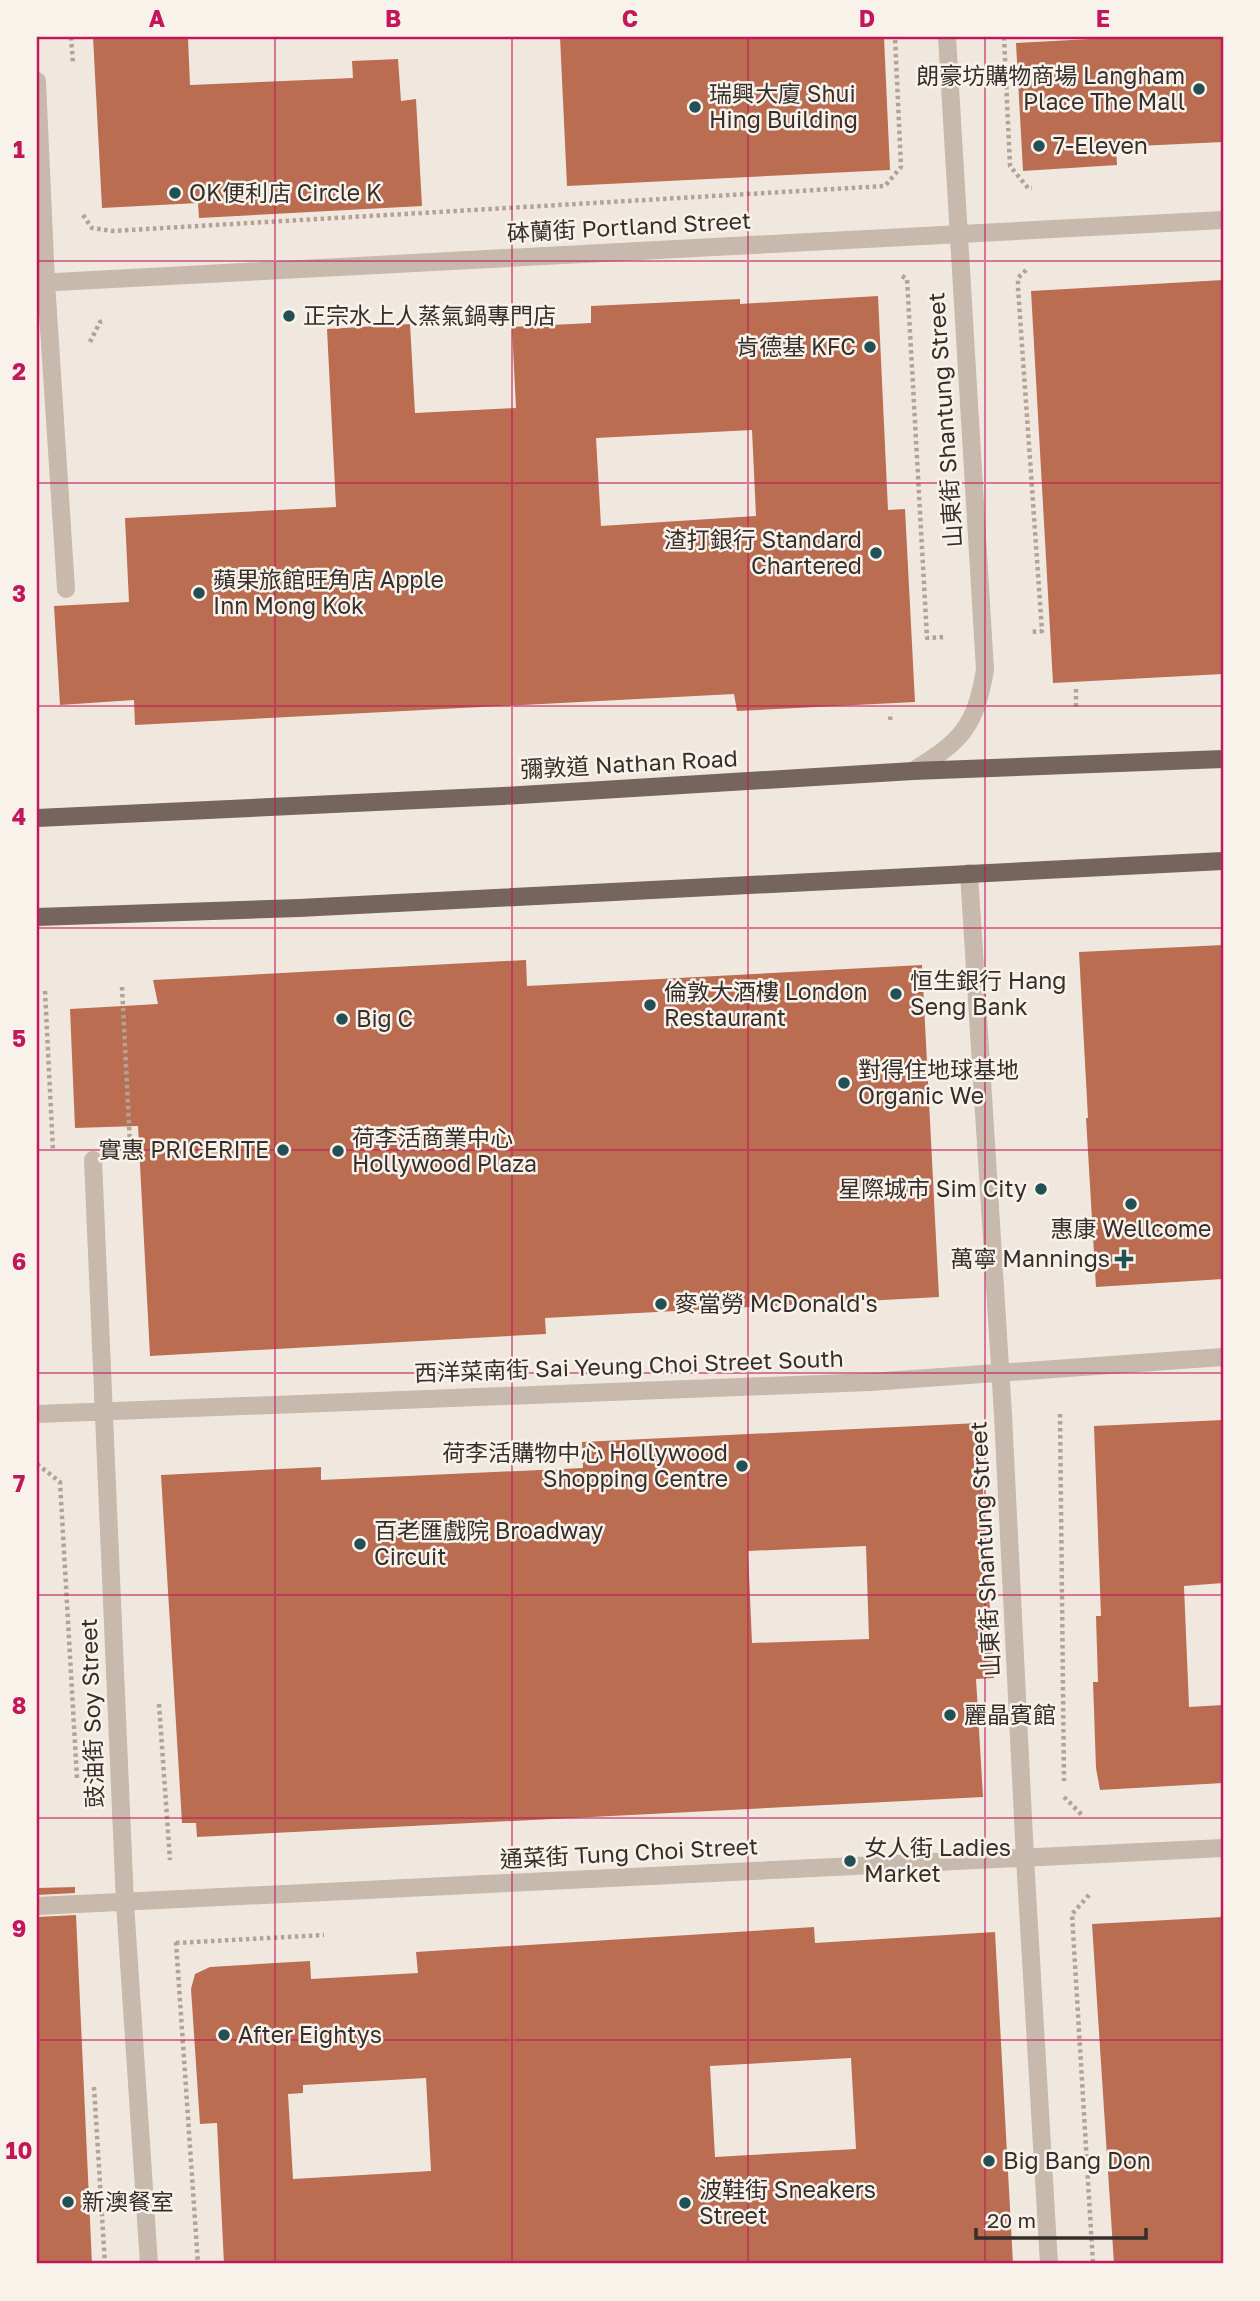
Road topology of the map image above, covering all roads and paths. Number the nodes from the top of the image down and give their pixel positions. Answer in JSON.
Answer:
{"nodes":[{"id":1,"x":71,"y":37,"type":"edge"},
{"id":2,"x":895,"y":37,"type":"edge"},
{"id":3,"x":947,"y":37,"type":"edge"},
{"id":4,"x":1004,"y":37,"type":"edge"},
{"id":5,"x":73,"y":76,"type":"dead end"},
{"id":6,"x":37,"y":81,"type":"edge"},
{"id":7,"x":1035,"y":188,"type":"dead end"},
{"id":8,"x":78,"y":207,"type":"dead end"},
{"id":9,"x":1223,"y":220,"type":"edge"},
{"id":10,"x":959,"y":233,"type":"junction"},
{"id":11,"x":1030,"y":265,"type":"dead end"},
{"id":12,"x":899,"y":274,"type":"dead end"},
{"id":13,"x":41,"y":282,"type":"edge"},
{"id":14,"x":110,"y":318,"type":"dead end"},
{"id":15,"x":90,"y":343,"type":"dead end"},
{"id":16,"x":66,"y":589,"type":"dead end"},
{"id":17,"x":1029,"y":632,"type":"dead end"},
{"id":18,"x":953,"y":636,"type":"dead end"},
{"id":19,"x":1076,"y":689,"type":"dead end"},
{"id":20,"x":1076,"y":707,"type":"dead end"},
{"id":21,"x":891,"y":713,"type":"dead end"},
{"id":22,"x":890,"y":720,"type":"dead end"},
{"id":23,"x":1223,"y":760,"type":"edge"},
{"id":24,"x":913,"y":771,"type":"junction"},
{"id":25,"x":37,"y":818,"type":"edge"},
{"id":26,"x":1223,"y":861,"type":"edge"},
{"id":27,"x":969,"y":873,"type":"junction"},
{"id":28,"x":37,"y":917,"type":"edge"},
{"id":29,"x":122,"y":987,"type":"dead end"},
{"id":30,"x":45,"y":991,"type":"dead end"},
{"id":31,"x":130,"y":1158,"type":"dead end"},
{"id":32,"x":93,"y":1160,"type":"dead end"},
{"id":33,"x":54,"y":1161,"type":"dead end"},
{"id":34,"x":1223,"y":1357,"type":"edge"},
{"id":35,"x":1000,"y":1373,"type":"junction"},
{"id":36,"x":105,"y":1410,"type":"junction"},
{"id":37,"x":37,"y":1414,"type":"edge"},
{"id":38,"x":1060,"y":1414,"type":"dead end"},
{"id":39,"x":1089,"y":1822,"type":"dead end"},
{"id":40,"x":1223,"y":1848,"type":"edge"},
{"id":41,"x":1024,"y":1858,"type":"junction"},
{"id":42,"x":1090,"y":1894,"type":"dead end"},
{"id":43,"x":125,"y":1903,"type":"junction"},
{"id":44,"x":37,"y":1906,"type":"edge"},
{"id":45,"x":149,"y":2264,"type":"edge"},
{"id":46,"x":1049,"y":2264,"type":"edge"},
{"id":47,"x":1093,"y":2264,"type":"edge"}],
"edges":[{"from":1,"to":5,"type":"path"},
{"from":2,"to":8,"type":"path"},
{"from":3,"to":10,"type":"street","name":"山東街 Shantung Street"},
{"from":4,"to":7,"type":"path"},
{"from":6,"to":13,"type":"street"},
{"from":9,"to":10,"type":"street","name":"砵蘭街 Portland Street"},
{"from":10,"to":13,"type":"street","name":"砵蘭街 Portland Street"},
{"from":10,"to":24,"type":"street","name":"山東街 Shantung Street"},
{"from":11,"to":17,"type":"path"},
{"from":12,"to":18,"type":"path"},
{"from":13,"to":16,"type":"street"},
{"from":14,"to":15,"type":"path"},
{"from":19,"to":20,"type":"path"},
{"from":21,"to":22,"type":"path"},
{"from":23,"to":24,"type":"main road","name":"彌敦道 Nathan Road"},
{"from":24,"to":25,"type":"main road","name":"彌敦道 Nathan Road"},
{"from":26,"to":27,"type":"main road"},
{"from":27,"to":28,"type":"main road"},
{"from":27,"to":35,"type":"street","name":"山東街 Shantung Street"},
{"from":29,"to":31,"type":"path"},
{"from":30,"to":33,"type":"path"},
{"from":32,"to":36,"type":"street","name":"豉油街 Soy Street"},
{"from":34,"to":35,"type":"street","name":"西洋菜南街 Sai Yeung Choi Street South"},
{"from":35,"to":36,"type":"street","name":"西洋菜南街 Sai Yeung Choi Street South"},
{"from":35,"to":41,"type":"street","name":"山東街 Shantung Street"},
{"from":36,"to":37,"type":"street","name":"西洋菜南街 Sai Yeung Choi Street South"},
{"from":36,"to":43,"type":"street","name":"豉油街 Soy Street"},
{"from":38,"to":39,"type":"path"},
{"from":40,"to":41,"type":"street","name":"通菜街 Tung Choi Street"},
{"from":41,"to":43,"type":"street","name":"通菜街 Tung Choi Street"},
{"from":41,"to":46,"type":"street","name":"山東街 Shantung Street"},
{"from":42,"to":47,"type":"path"},
{"from":43,"to":44,"type":"street","name":"通菜街 Tung Choi Street"},
{"from":43,"to":45,"type":"street","name":"豉油街 Soy Street"}]}
